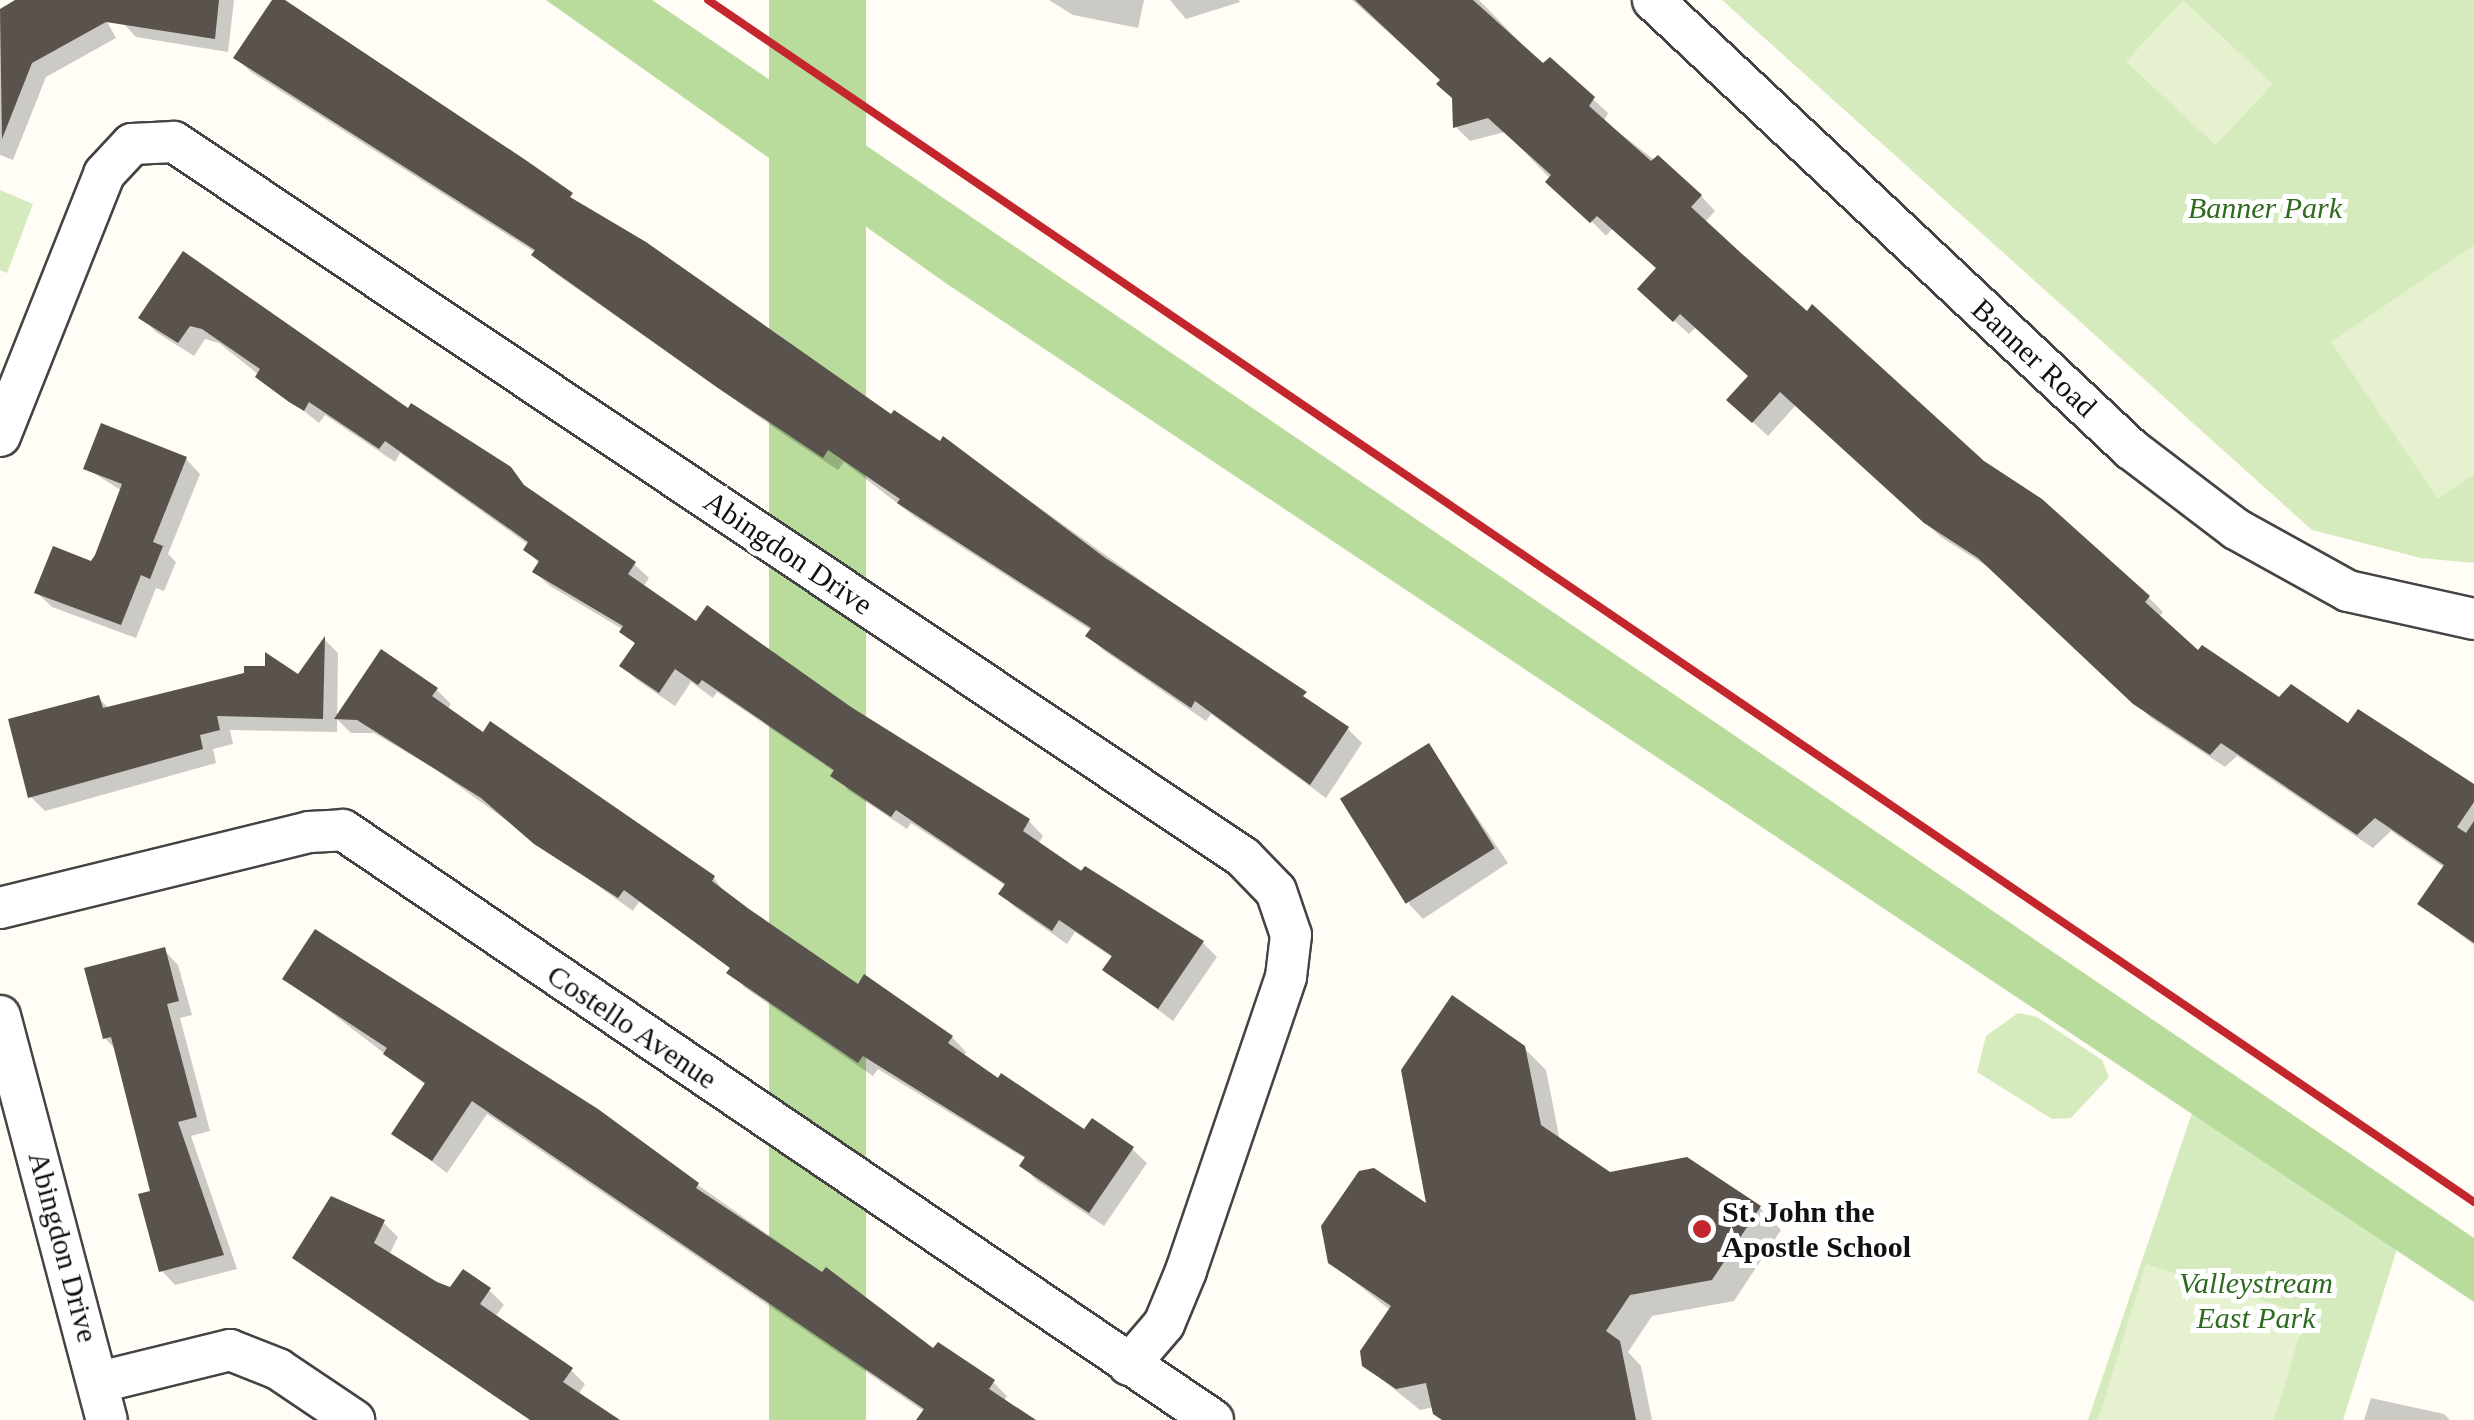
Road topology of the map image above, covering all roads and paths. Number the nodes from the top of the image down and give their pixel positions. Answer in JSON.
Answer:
{"nodes":[{"id":1,"x":1653,"y":0,"type":"edge"},
{"id":2,"x":0,"y":436,"type":"edge"},
{"id":3,"x":2474,"y":620,"type":"edge"},
{"id":4,"x":0,"y":908,"type":"edge"},
{"id":5,"x":0,"y":1016,"type":"edge"},
{"id":6,"x":1130,"y":1365,"type":"junction"},
{"id":7,"x":103,"y":1401,"type":"edge"},
{"id":8,"x":354,"y":1420,"type":"edge"},
{"id":9,"x":1213,"y":1420,"type":"edge"}],
"edges":[{"from":1,"to":3,"type":"street","name":"Banner Road"},
{"from":2,"to":6,"type":"street","name":"Abingdon Drive"},
{"from":4,"to":6,"type":"street","name":"Costello Avenue"},
{"from":5,"to":7,"type":"street","name":"Abingdon Drive"},
{"from":6,"to":9,"type":"street","name":"Costello Avenue"},
{"from":7,"to":8,"type":"street"}]}
